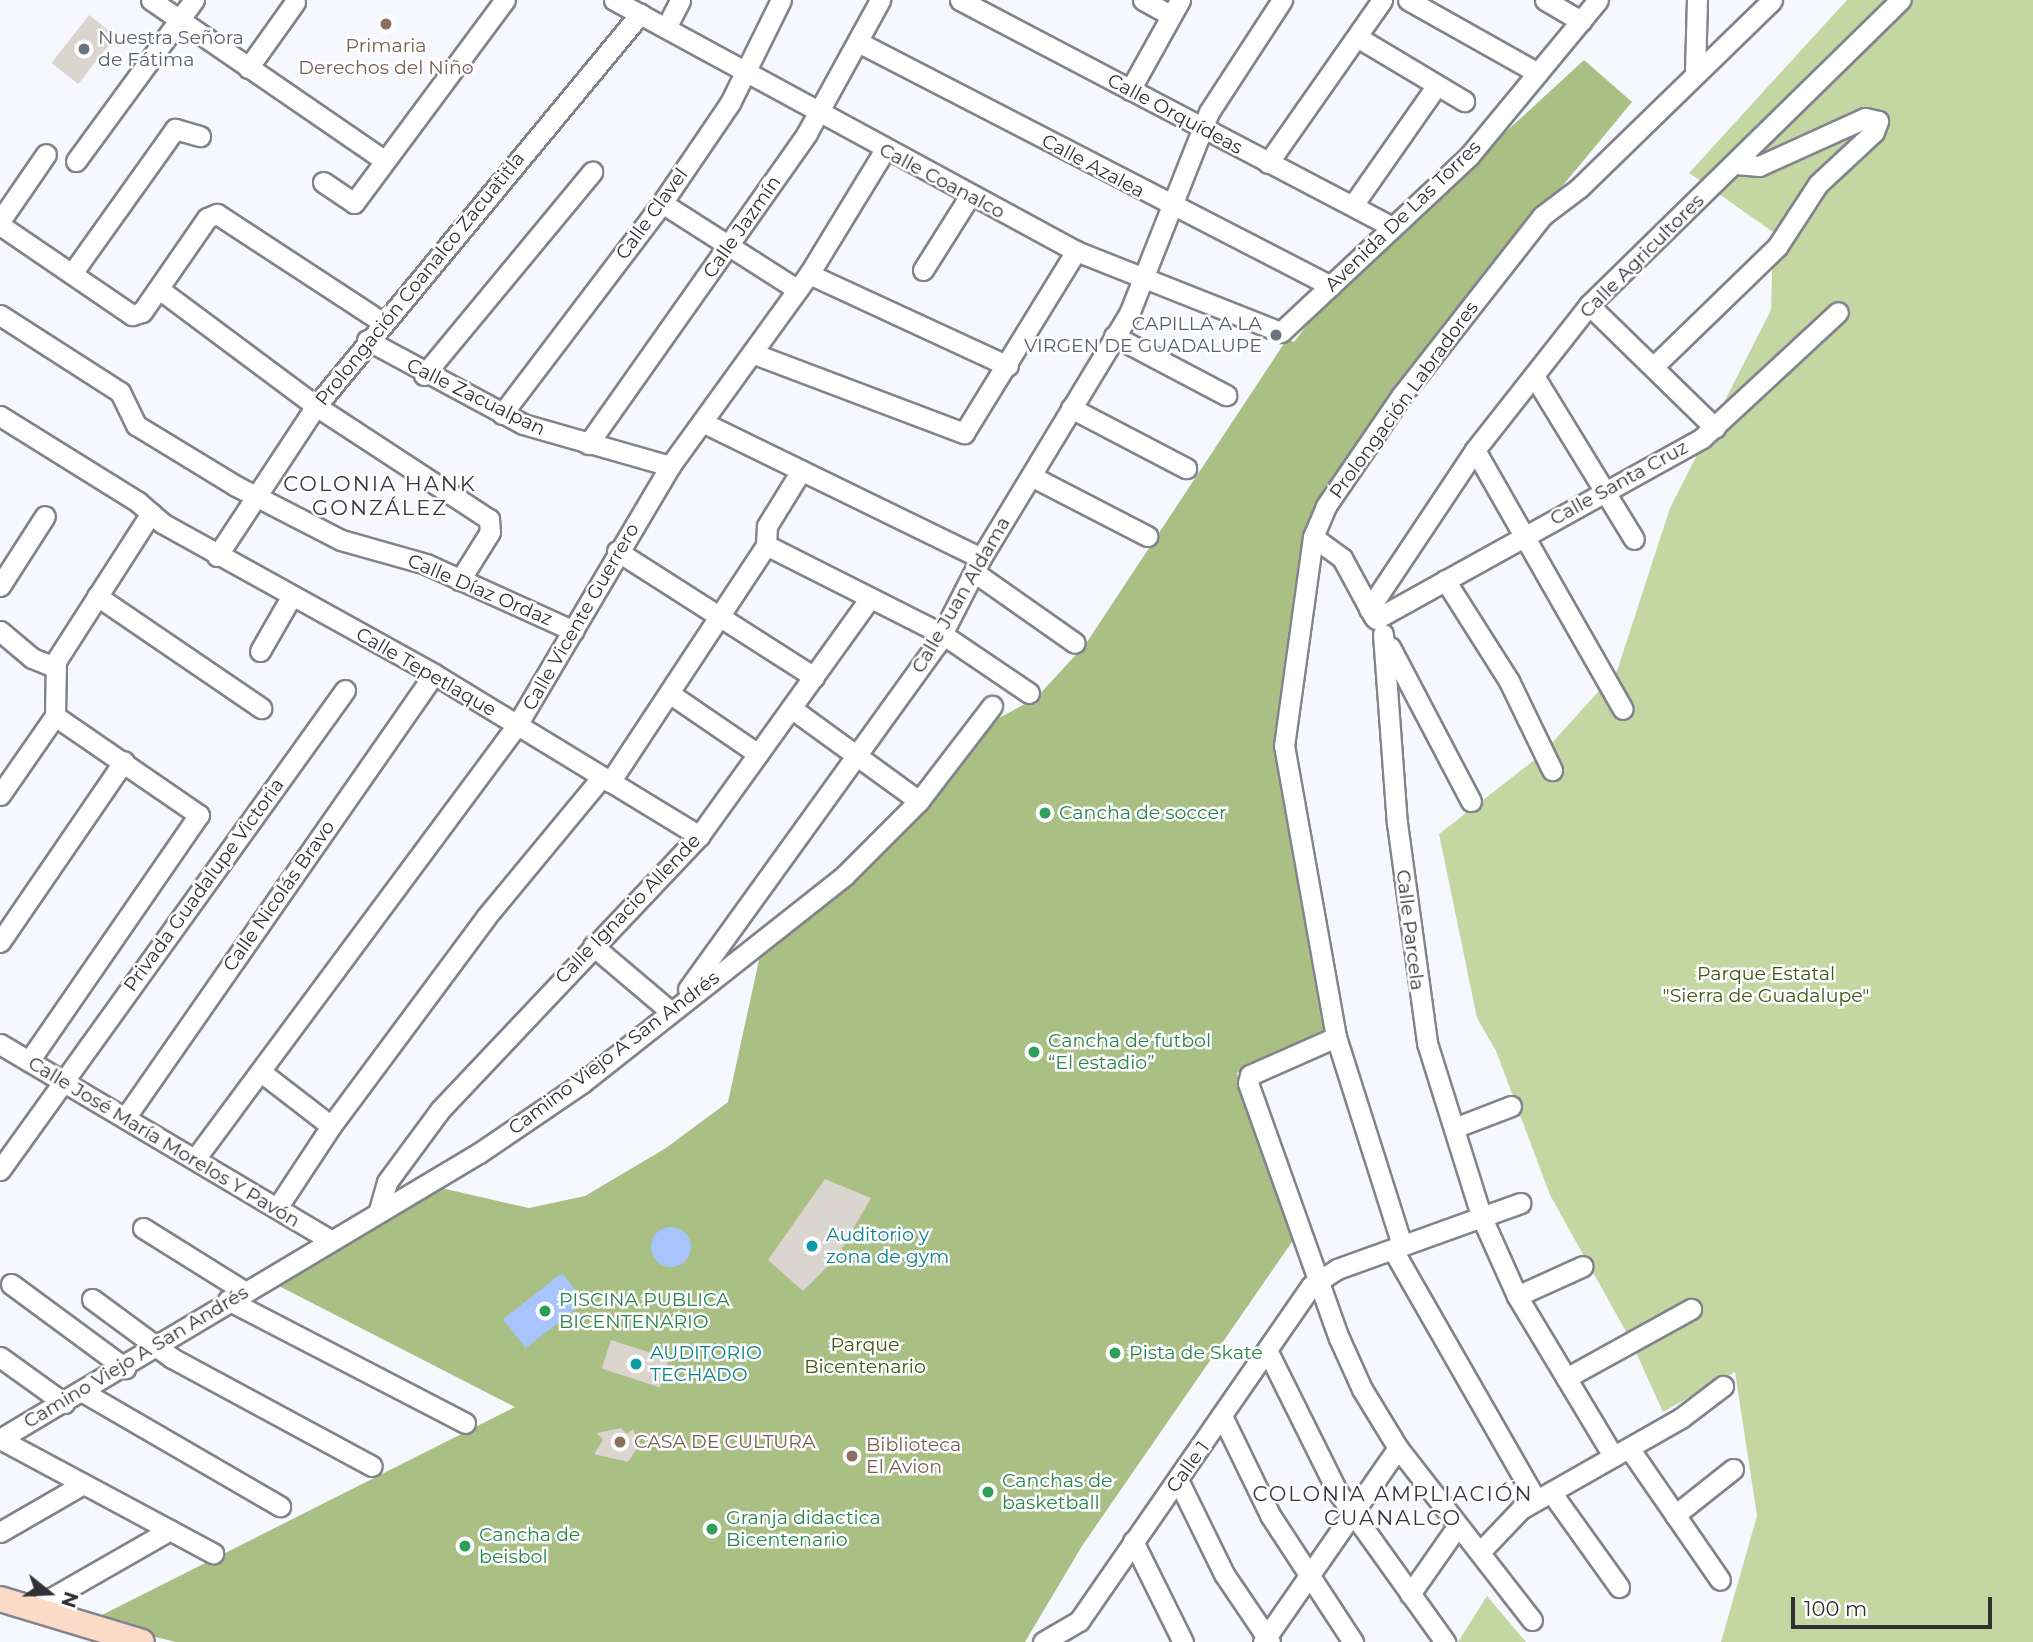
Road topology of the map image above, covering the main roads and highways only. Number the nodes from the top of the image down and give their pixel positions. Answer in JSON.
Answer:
{"nodes":[{"id":1,"x":0,"y":1599,"type":"edge"},
{"id":2,"x":140,"y":1642,"type":"edge"}],
"edges":[{"from":1,"to":2,"type":"main road"}]}
